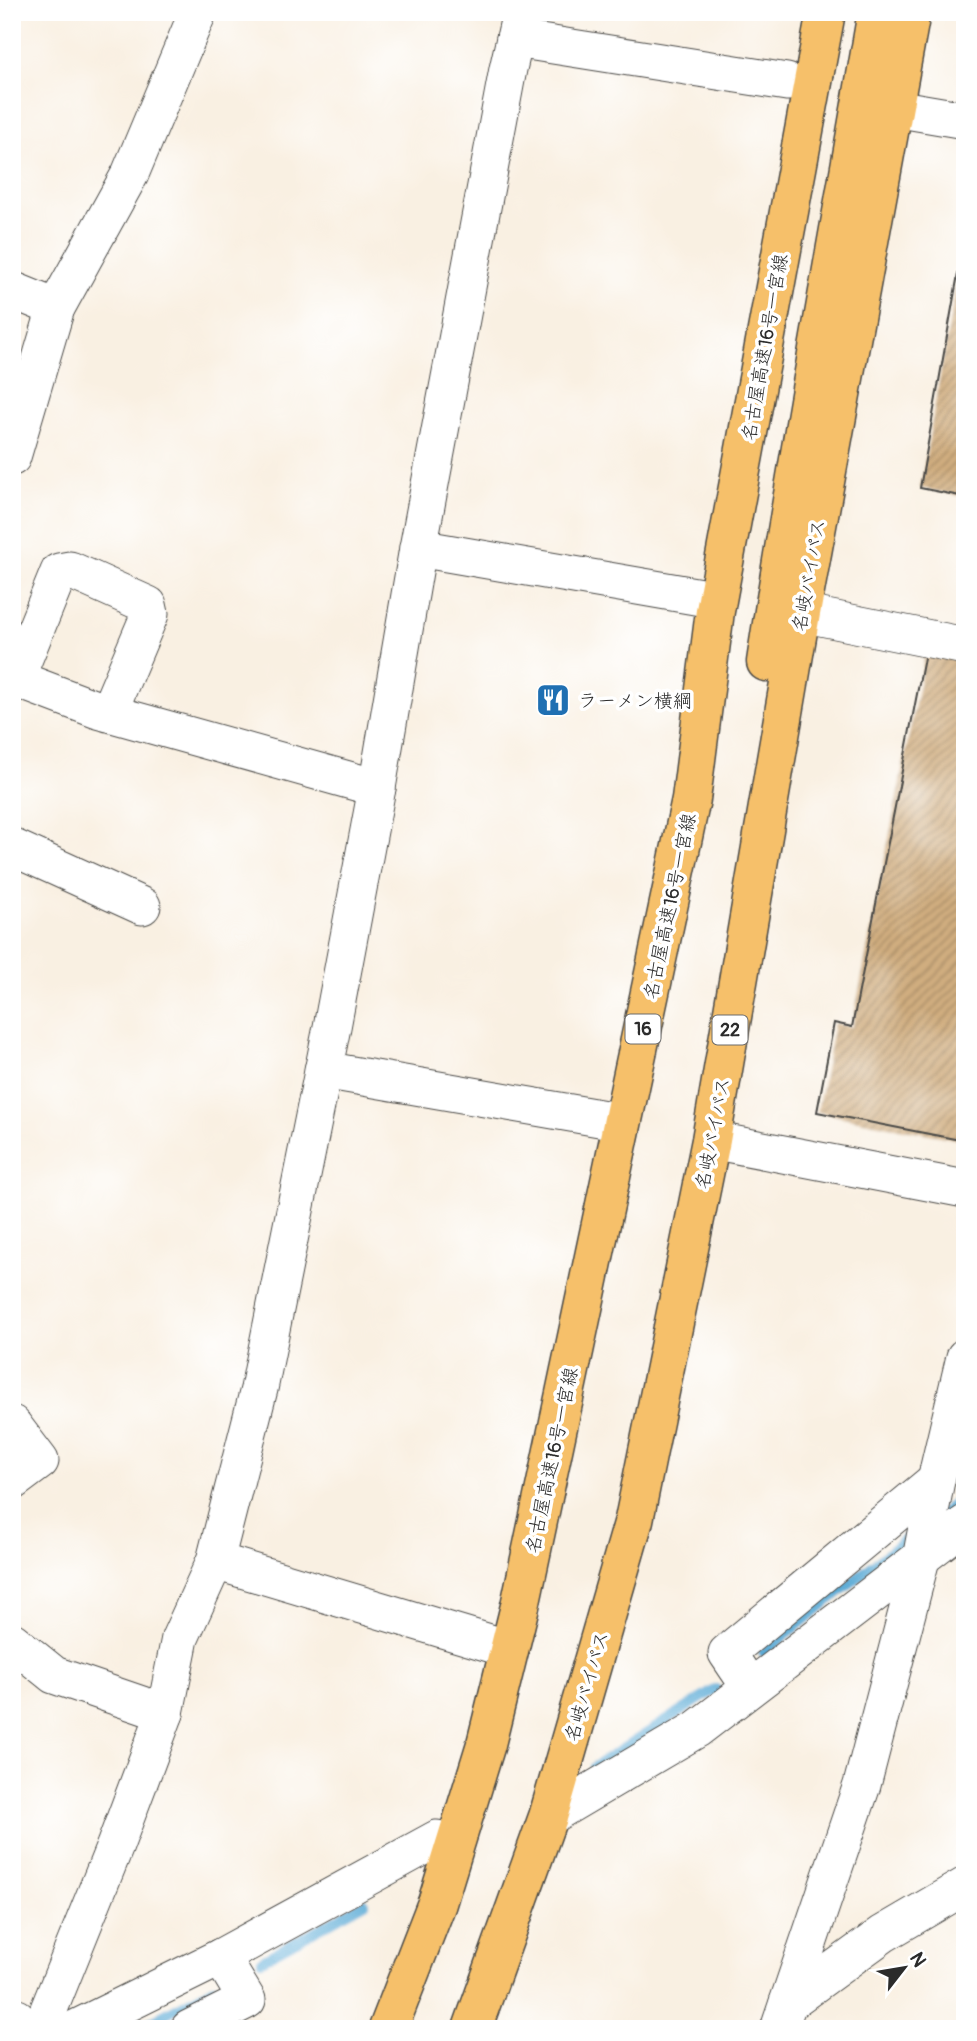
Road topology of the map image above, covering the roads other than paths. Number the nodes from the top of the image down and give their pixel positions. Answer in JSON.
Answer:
{"nodes":[{"id":1,"x":198,"y":12,"type":"edge"},
{"id":2,"x":802,"y":12,"type":"edge"},
{"id":3,"x":826,"y":12,"type":"edge"},
{"id":4,"x":849,"y":12,"type":"edge"},
{"id":5,"x":877,"y":12,"type":"edge"},
{"id":6,"x":911,"y":12,"type":"edge"},
{"id":7,"x":518,"y":25,"type":"edge"},
{"id":8,"x":787,"y":82,"type":"junction"},
{"id":9,"x":894,"y":108,"type":"junction"},
{"id":10,"x":965,"y":120,"type":"edge"},
{"id":11,"x":12,"y":290,"type":"edge"},
{"id":12,"x":56,"y":308,"type":"junction"},
{"id":13,"x":12,"y":457,"type":"edge"},
{"id":14,"x":418,"y":548,"type":"junction"},
{"id":15,"x":701,"y":597,"type":"junction"},
{"id":16,"x":801,"y":613,"type":"junction"},
{"id":17,"x":965,"y":646,"type":"edge"},
{"id":18,"x":108,"y":713,"type":"dead end"},
{"id":19,"x":377,"y":788,"type":"junction"},
{"id":20,"x":12,"y":847,"type":"edge"},
{"id":21,"x":142,"y":906,"type":"dead end"},
{"id":22,"x":323,"y":1070,"type":"junction"},
{"id":23,"x":617,"y":1121,"type":"junction"},
{"id":24,"x":711,"y":1140,"type":"junction"},
{"id":25,"x":965,"y":1189,"type":"edge"},
{"id":26,"x":965,"y":1357,"type":"edge"},
{"id":27,"x":12,"y":1423,"type":"edge"},
{"id":28,"x":936,"y":1480,"type":"junction"},
{"id":29,"x":12,"y":1482,"type":"edge"},
{"id":30,"x":965,"y":1524,"type":"edge"},
{"id":31,"x":921,"y":1559,"type":"junction"},
{"id":32,"x":215,"y":1561,"type":"junction"},
{"id":33,"x":12,"y":1641,"type":"edge"},
{"id":34,"x":496,"y":1645,"type":"junction"},
{"id":35,"x":750,"y":1687,"type":"junction"},
{"id":36,"x":165,"y":1713,"type":"junction"},
{"id":37,"x":548,"y":1816,"type":"junction"},
{"id":38,"x":437,"y":1839,"type":"junction"},
{"id":39,"x":965,"y":1886,"type":"edge"},
{"id":40,"x":438,"y":1903,"type":"junction"},
{"id":41,"x":221,"y":1957,"type":"junction"},
{"id":42,"x":474,"y":1979,"type":"junction"},
{"id":43,"x":784,"y":2016,"type":"edge"},
{"id":44,"x":22,"y":2023,"type":"edge"},
{"id":45,"x":75,"y":2029,"type":"edge"},
{"id":46,"x":189,"y":2029,"type":"edge"},
{"id":47,"x":370,"y":2029,"type":"edge"},
{"id":48,"x":388,"y":2029,"type":"edge"},
{"id":49,"x":449,"y":2029,"type":"edge"},
{"id":50,"x":454,"y":2029,"type":"edge"},
{"id":51,"x":472,"y":2029,"type":"edge"}],
"edges":[{"from":1,"to":12,"type":"street"},
{"from":2,"to":8,"type":"highway"},
{"from":3,"to":40,"type":"highway","name":"名古屋高速16号一宮線","number":"16"},
{"from":4,"to":40,"type":"highway"},
{"from":5,"to":42,"type":"highway"},
{"from":6,"to":9,"type":"highway","name":"名岐バイパス","number":"22"},
{"from":7,"to":8,"type":"street"},
{"from":7,"to":14,"type":"street"},
{"from":8,"to":15,"type":"highway"},
{"from":9,"to":10,"type":"street"},
{"from":9,"to":16,"type":"highway","name":"名岐バイパス","number":"22"},
{"from":11,"to":12,"type":"street"},
{"from":12,"to":13,"type":"street"},
{"from":14,"to":15,"type":"street"},
{"from":14,"to":19,"type":"street"},
{"from":15,"to":23,"type":"highway"},
{"from":16,"to":17,"type":"street"},
{"from":16,"to":24,"type":"highway","name":"名岐バイパス","number":"22"},
{"from":18,"to":19,"type":"street"},
{"from":19,"to":22,"type":"street"},
{"from":20,"to":21,"type":"street"},
{"from":22,"to":23,"type":"street"},
{"from":22,"to":32,"type":"street"},
{"from":23,"to":34,"type":"highway"},
{"from":24,"to":25,"type":"street"},
{"from":24,"to":37,"type":"highway","name":"名岐バイパス","number":"22"},
{"from":26,"to":28,"type":"street"},
{"from":27,"to":29,"type":"street"},
{"from":28,"to":31,"type":"street"},
{"from":28,"to":35,"type":"street"},
{"from":30,"to":31,"type":"street"},
{"from":31,"to":35,"type":"street"},
{"from":31,"to":43,"type":"street"},
{"from":32,"to":34,"type":"street"},
{"from":32,"to":36,"type":"street"},
{"from":33,"to":36,"type":"street"},
{"from":34,"to":38,"type":"highway"},
{"from":35,"to":37,"type":"street"},
{"from":36,"to":44,"type":"street"},
{"from":37,"to":51,"type":"highway","name":"名岐バイパス","number":"22"},
{"from":38,"to":41,"type":"street"},
{"from":38,"to":47,"type":"highway"},
{"from":39,"to":43,"type":"street"},
{"from":40,"to":48,"type":"highway","name":"名古屋高速16号一宮線","number":"16"},
{"from":41,"to":45,"type":"street"},
{"from":41,"to":46,"type":"street"},
{"from":42,"to":49,"type":"highway"},
{"from":42,"to":50,"type":"highway"}]}
